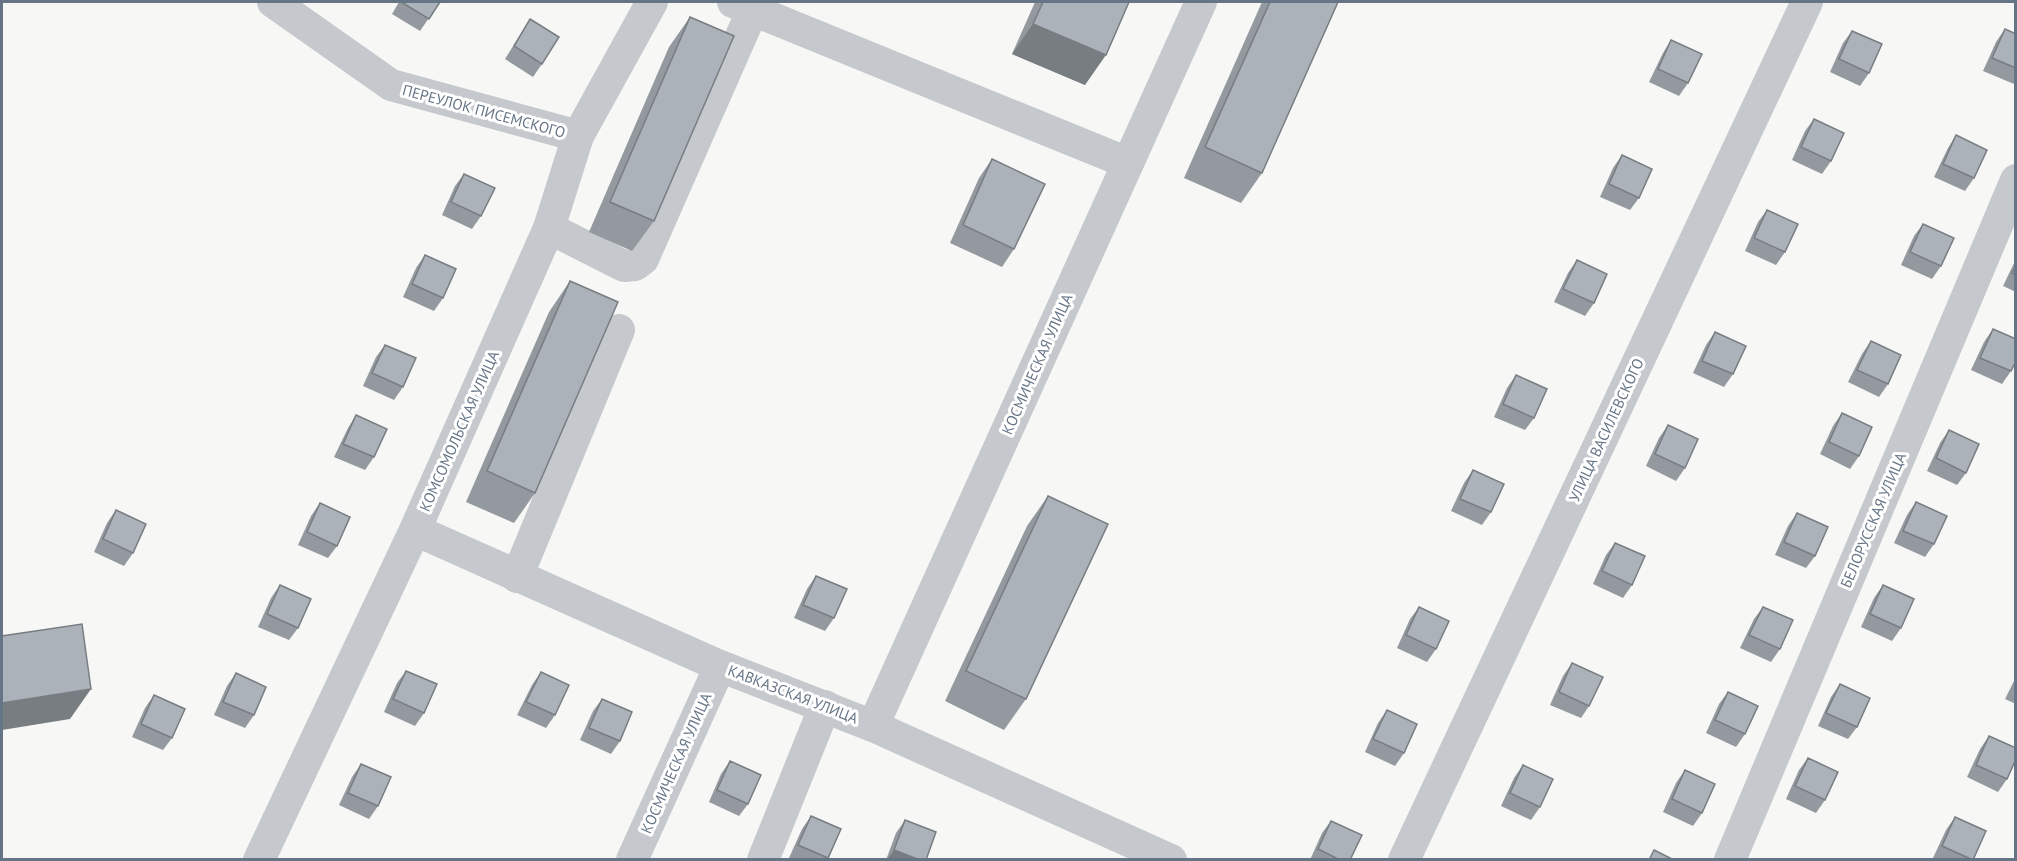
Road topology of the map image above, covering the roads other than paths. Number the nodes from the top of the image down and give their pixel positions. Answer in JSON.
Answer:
{"nodes":[{"id":1,"x":273,"y":2,"type":"edge"},
{"id":2,"x":652,"y":2,"type":"edge"},
{"id":3,"x":1201,"y":2,"type":"edge"},
{"id":4,"x":1807,"y":2,"type":"edge"},
{"id":5,"x":743,"y":5,"type":"edge"},
{"id":6,"x":578,"y":136,"type":"junction"},
{"id":7,"x":1128,"y":164,"type":"junction"},
{"id":8,"x":2016,"y":180,"type":"edge"},
{"id":9,"x":549,"y":228,"type":"junction"},
{"id":10,"x":619,"y":330,"type":"dead end"},
{"id":11,"x":415,"y":530,"type":"junction"},
{"id":12,"x":517,"y":577,"type":"junction"},
{"id":13,"x":720,"y":666,"type":"junction"},
{"id":14,"x":825,"y":706,"type":"junction"},
{"id":15,"x":873,"y":726,"type":"junction"},
{"id":16,"x":260,"y":860,"type":"edge"},
{"id":17,"x":632,"y":860,"type":"edge"},
{"id":18,"x":763,"y":860,"type":"edge"},
{"id":19,"x":1171,"y":860,"type":"edge"},
{"id":20,"x":1404,"y":860,"type":"edge"},
{"id":21,"x":1730,"y":860,"type":"edge"}],
"edges":[{"from":1,"to":6,"type":"street","name":"ПЕРЕУЛОК ПИСЕМСКОГО"},
{"from":2,"to":6,"type":"street","name":"КОМСОМОЛЬСКАЯ УЛИЦА"},
{"from":3,"to":7,"type":"street","name":"КОСМИЧЕСКАЯ УЛИЦА"},
{"from":4,"to":20,"type":"street","name":"УЛИЦА ВАСИЛЕВСКОГО"},
{"from":5,"to":7,"type":"street"},
{"from":5,"to":9,"type":"street"},
{"from":6,"to":9,"type":"street","name":"КОМСОМОЛЬСКАЯ УЛИЦА"},
{"from":7,"to":15,"type":"street","name":"КОСМИЧЕСКАЯ УЛИЦА"},
{"from":8,"to":21,"type":"street","name":"БЕЛОРУССКАЯ УЛИЦА"},
{"from":9,"to":11,"type":"street","name":"КОМСОМОЛЬСКАЯ УЛИЦА"},
{"from":10,"to":12,"type":"street"},
{"from":11,"to":12,"type":"street","name":"КАВКАЗСКАЯ УЛИЦА"},
{"from":11,"to":16,"type":"street","name":"КОМСОМОЛЬСКАЯ УЛИЦА"},
{"from":12,"to":13,"type":"street","name":"КАВКАЗСКАЯ УЛИЦА"},
{"from":13,"to":14,"type":"street","name":"КАВКАЗСКАЯ УЛИЦА"},
{"from":13,"to":17,"type":"street","name":"КОСМИЧЕСКАЯ УЛИЦА"},
{"from":14,"to":15,"type":"street","name":"КАВКАЗСКАЯ УЛИЦА"},
{"from":14,"to":18,"type":"street"},
{"from":15,"to":19,"type":"street","name":"КАВКАЗСКАЯ УЛИЦА"}]}
